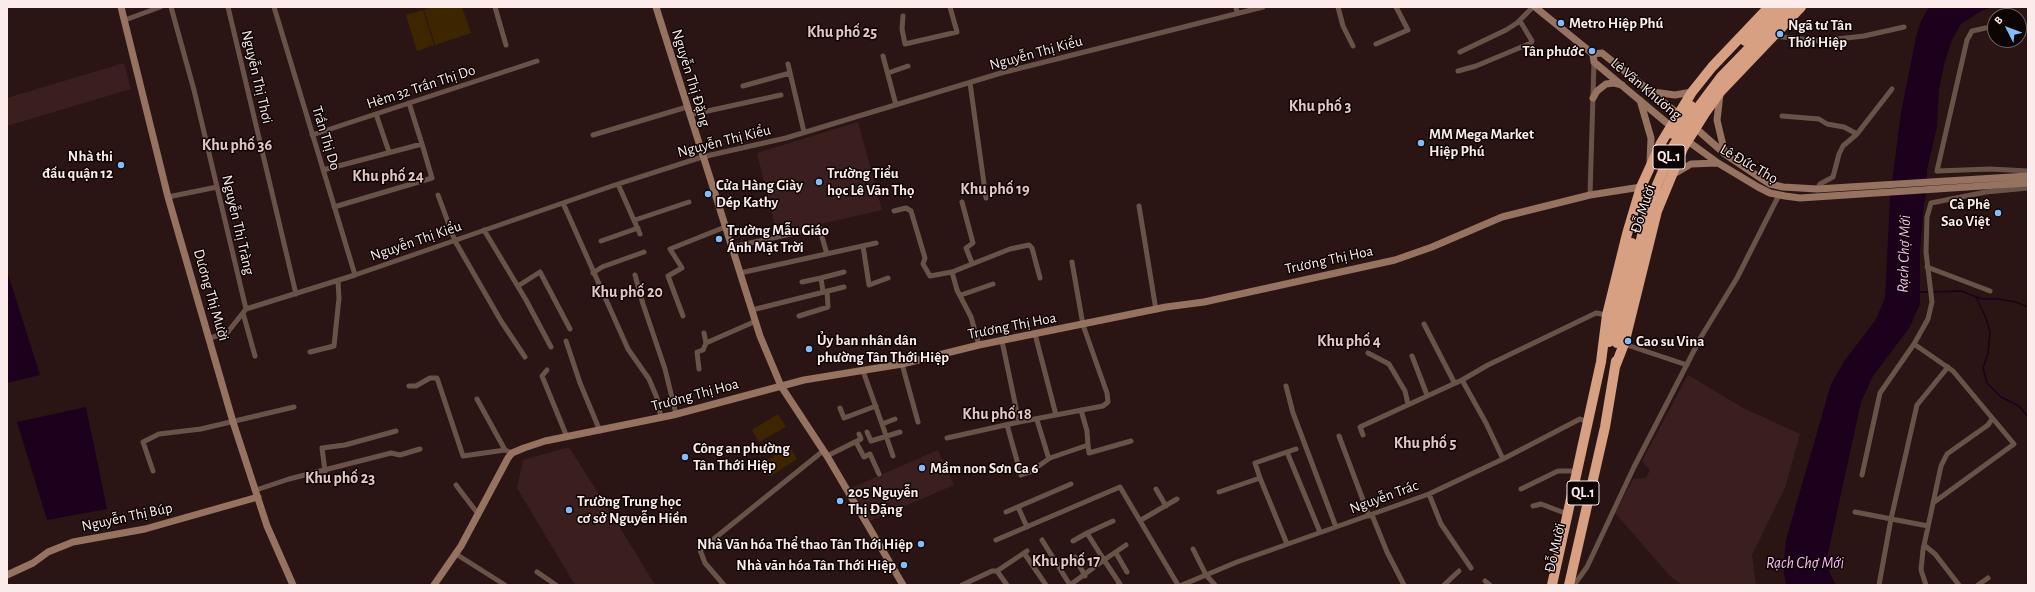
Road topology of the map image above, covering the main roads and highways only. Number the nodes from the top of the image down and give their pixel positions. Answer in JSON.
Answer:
{"nodes":[{"id":1,"x":1778,"y":7,"type":"edge"},
{"id":2,"x":1789,"y":7,"type":"edge"},
{"id":3,"x":1801,"y":7,"type":"edge"},
{"id":4,"x":1766,"y":8,"type":"edge"},
{"id":5,"x":1690,"y":95,"type":"junction"},
{"id":6,"x":1706,"y":111,"type":"junction"},
{"id":7,"x":1661,"y":143,"type":"junction"},
{"id":8,"x":1680,"y":154,"type":"junction"},
{"id":9,"x":1617,"y":343,"type":"junction"},
{"id":10,"x":1601,"y":362,"type":"junction"},
{"id":11,"x":1608,"y":401,"type":"junction"},
{"id":12,"x":1588,"y":422,"type":"junction"},
{"id":13,"x":1545,"y":585,"type":"edge"},
{"id":14,"x":1552,"y":585,"type":"edge"},
{"id":15,"x":1562,"y":585,"type":"edge"},
{"id":16,"x":1569,"y":585,"type":"edge"}],
"edges":[{"from":1,"to":9,"type":"highway","number":"QL.1","bridge":true},
{"from":2,"to":9,"type":"highway","number":"QL.1","bridge":true},
{"from":3,"to":6,"type":"highway","name":"Đỗ Mười","number":"QL.1"},
{"from":4,"to":5,"type":"highway","name":"Đỗ Mười","number":"QL.1"},
{"from":5,"to":6,"type":"highway"},
{"from":5,"to":7,"type":"highway","name":"Đỗ Mười","number":"QL.1"},
{"from":6,"to":8,"type":"highway","name":"Đỗ Mười","number":"QL.1"},
{"from":7,"to":8,"type":"highway"},
{"from":7,"to":10,"type":"highway","name":"Đỗ Mười","number":"QL.1"},
{"from":8,"to":9,"type":"highway","name":"Đỗ Mười","number":"QL.1"},
{"from":9,"to":10,"type":"highway","name":"Đỗ Mười","number":"QL.1"},
{"from":9,"to":11,"type":"highway","name":"Đỗ Mười","number":"QL.1"},
{"from":10,"to":12,"type":"highway","name":"Đỗ Mười","number":"QL.1"},
{"from":11,"to":15,"type":"highway","name":"Đỗ Mười","number":"QL.1"},
{"from":11,"to":16,"type":"highway","name":"Đỗ Mười","number":"QL.1"},
{"from":12,"to":13,"type":"highway","name":"Đỗ Mười","number":"QL.1"},
{"from":12,"to":14,"type":"highway","name":"Đỗ Mười","number":"QL.1"}]}
